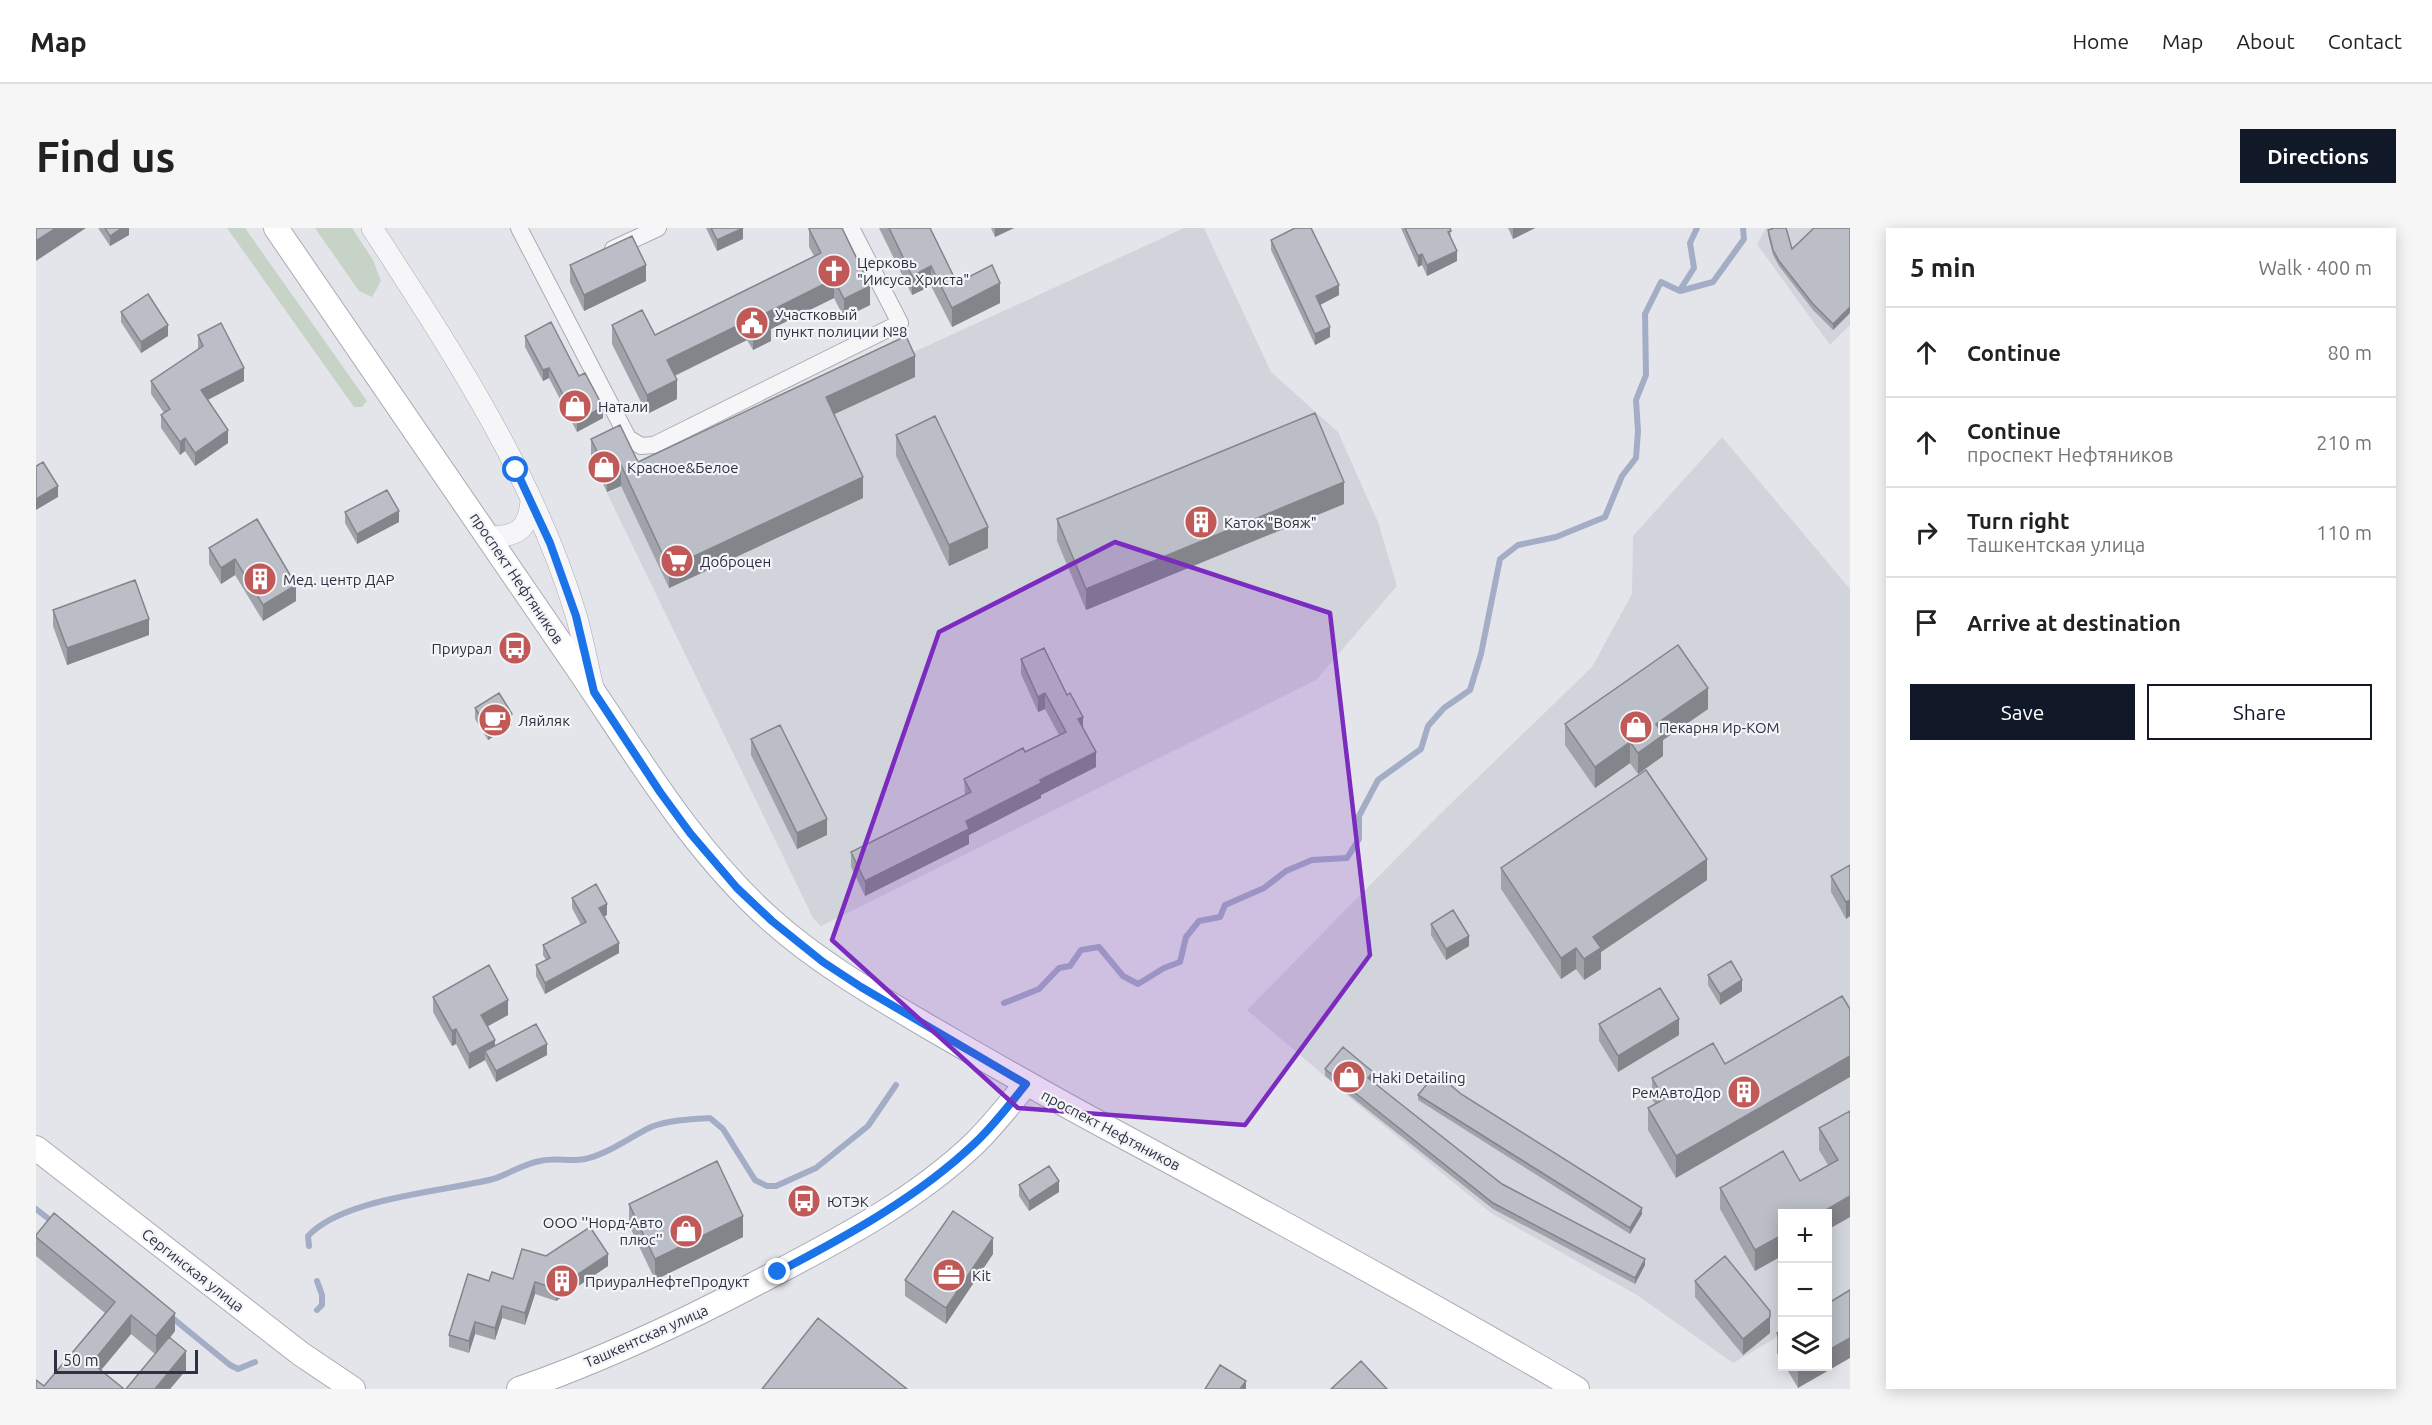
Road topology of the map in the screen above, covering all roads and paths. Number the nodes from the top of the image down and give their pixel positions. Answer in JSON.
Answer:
{"nodes":[{"id":1,"x":276,"y":228,"type":"edge"},
{"id":2,"x":372,"y":228,"type":"edge"},
{"id":3,"x":519,"y":228,"type":"edge"},
{"id":4,"x":658,"y":228,"type":"edge"},
{"id":5,"x":851,"y":228,"type":"edge"},
{"id":6,"x":594,"y":258,"type":"edge"},
{"id":7,"x":531,"y":501,"type":"junction"},
{"id":8,"x":489,"y":537,"type":"junction"},
{"id":9,"x":594,"y":692,"type":"junction"},
{"id":10,"x":1026,"y":1084,"type":"junction"},
{"id":11,"x":36,"y":1148,"type":"edge"},
{"id":12,"x":353,"y":1389,"type":"edge"},
{"id":13,"x":519,"y":1389,"type":"edge"},
{"id":14,"x":1577,"y":1389,"type":"edge"}],
"edges":[{"from":1,"to":8,"type":"main road","name":"проспект Нефтяников"},
{"from":2,"to":7,"type":"street"},
{"from":3,"to":5,"type":"street"},
{"from":4,"to":6,"type":"street"},
{"from":7,"to":8,"type":"street"},
{"from":7,"to":9,"type":"street"},
{"from":8,"to":9,"type":"main road","name":"проспект Нефтяников"},
{"from":9,"to":10,"type":"main road","name":"проспект Нефтяников"},
{"from":10,"to":13,"type":"main road","name":"Ташкентская улица"},
{"from":10,"to":14,"type":"main road","name":"проспект Нефтяников"},
{"from":11,"to":12,"type":"main road","name":"Сергинская улица"}]}
